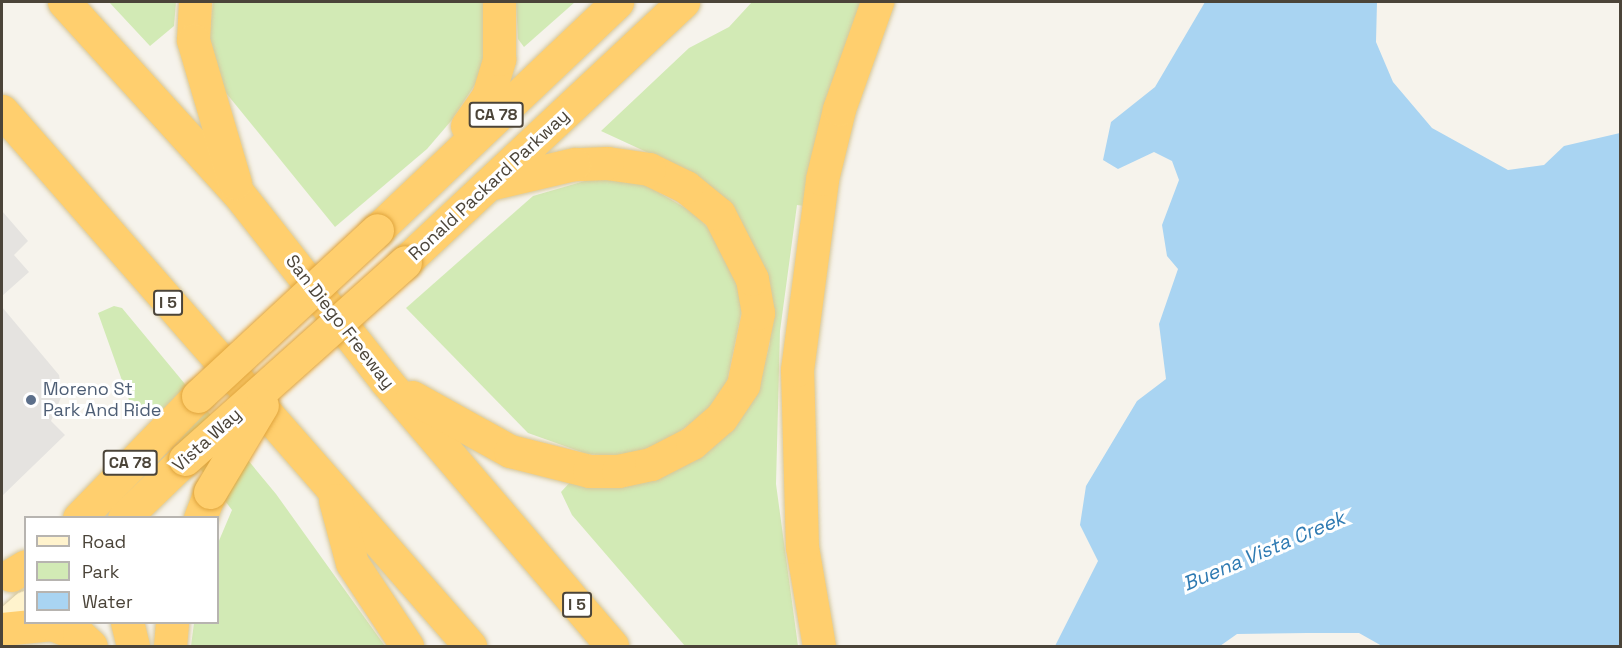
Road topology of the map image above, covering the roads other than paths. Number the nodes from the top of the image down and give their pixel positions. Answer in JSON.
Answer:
{"nodes":[{"id":1,"x":64,"y":2,"type":"edge"},
{"id":2,"x":195,"y":2,"type":"edge"},
{"id":3,"x":499,"y":2,"type":"edge"},
{"id":4,"x":616,"y":2,"type":"edge"},
{"id":5,"x":683,"y":2,"type":"edge"},
{"id":6,"x":877,"y":2,"type":"edge"},
{"id":7,"x":2,"y":111,"type":"edge"},
{"id":8,"x":437,"y":171,"type":"junction"},
{"id":9,"x":489,"y":184,"type":"junction"},
{"id":10,"x":238,"y":193,"type":"junction"},
{"id":11,"x":292,"y":365,"type":"junction"},
{"id":12,"x":386,"y":381,"type":"junction"},
{"id":13,"x":334,"y":495,"type":"junction"},
{"id":14,"x":205,"y":505,"type":"edge"},
{"id":15,"x":88,"y":506,"type":"edge"},
{"id":16,"x":76,"y":516,"type":"edge"},
{"id":17,"x":126,"y":516,"type":"edge"},
{"id":18,"x":24,"y":609,"type":"edge"},
{"id":19,"x":95,"y":624,"type":"edge"},
{"id":20,"x":128,"y":624,"type":"edge"},
{"id":21,"x":172,"y":624,"type":"edge"},
{"id":22,"x":2,"y":629,"type":"edge"},
{"id":23,"x":91,"y":646,"type":"edge"},
{"id":24,"x":101,"y":646,"type":"edge"},
{"id":25,"x":133,"y":646,"type":"edge"},
{"id":26,"x":170,"y":646,"type":"edge"},
{"id":27,"x":407,"y":646,"type":"edge"},
{"id":28,"x":470,"y":646,"type":"edge"},
{"id":29,"x":612,"y":646,"type":"edge"},
{"id":30,"x":819,"y":646,"type":"edge"}],
"edges":[{"from":1,"to":10,"type":"highway","name":"San Diego Freeway","number":"I 5"},
{"from":2,"to":10,"type":"highway"},
{"from":3,"to":8,"type":"highway"},
{"from":4,"to":8,"type":"highway","number":"CA 78"},
{"from":5,"to":9,"type":"highway","name":"Ronald Packard Parkway","number":"CA 78"},
{"from":6,"to":30,"type":"highway"},
{"from":7,"to":13,"type":"highway","number":"I 5"},
{"from":8,"to":15,"type":"highway","number":"CA 78","bridge":true},
{"from":9,"to":11,"type":"highway","name":"Ronald Packard Parkway","number":"CA 78","bridge":true},
{"from":9,"to":12,"type":"highway"},
{"from":10,"to":12,"type":"highway","name":"San Diego Freeway","number":"I 5"},
{"from":11,"to":14,"type":"highway","bridge":true},
{"from":11,"to":17,"type":"highway","name":"Vista Way","bridge":true},
{"from":12,"to":29,"type":"highway","name":"San Diego Freeway","number":"I 5"},
{"from":13,"to":27,"type":"highway"},
{"from":13,"to":28,"type":"highway","number":"I 5"},
{"from":15,"to":16,"type":"main road"},
{"from":18,"to":22,"type":"main road"},
{"from":19,"to":24,"type":"highway"},
{"from":20,"to":25,"type":"highway"},
{"from":21,"to":26,"type":"highway"},
{"from":22,"to":23,"type":"highway"}]}
